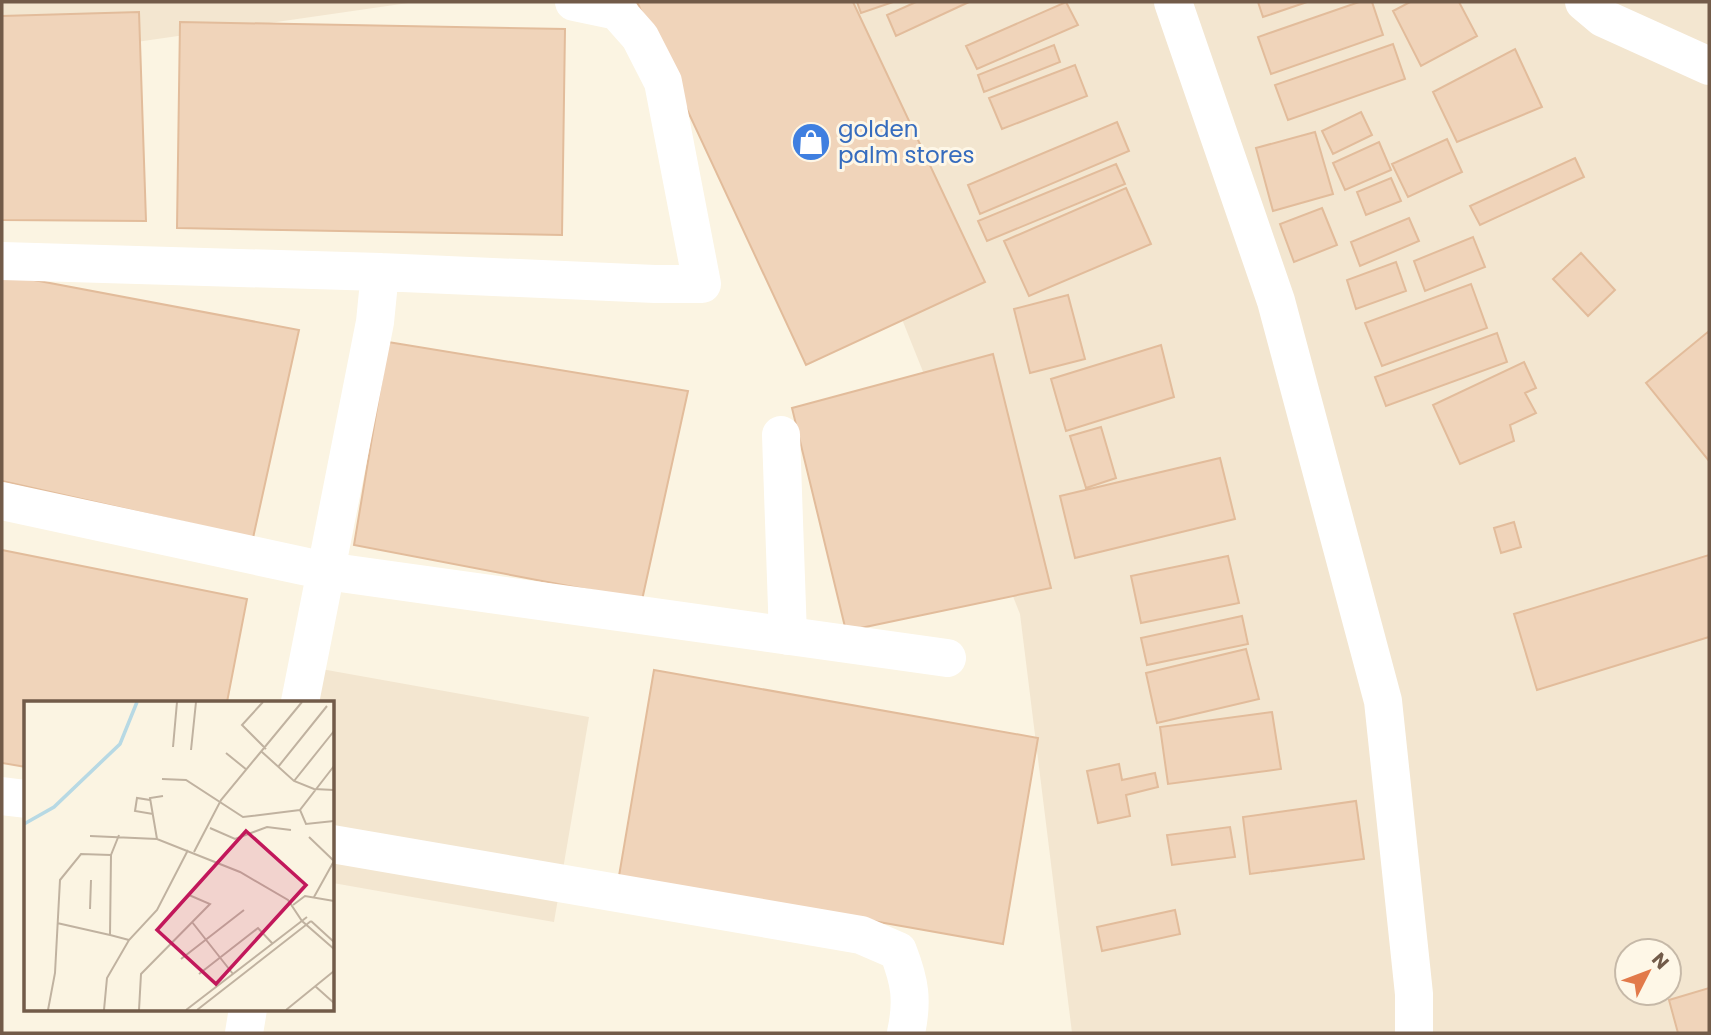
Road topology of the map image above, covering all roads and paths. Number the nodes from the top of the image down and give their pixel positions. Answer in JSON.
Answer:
{"nodes":[{"id":1,"x":574,"y":2,"type":"edge"},
{"id":2,"x":1173,"y":2,"type":"edge"},
{"id":3,"x":1584,"y":2,"type":"edge"},
{"id":4,"x":1709,"y":66,"type":"edge"},
{"id":5,"x":2,"y":261,"type":"edge"},
{"id":6,"x":380,"y":272,"type":"junction"},
{"id":7,"x":781,"y":435,"type":"dead end"},
{"id":8,"x":2,"y":501,"type":"edge"},
{"id":9,"x":326,"y":571,"type":"junction"},
{"id":10,"x":788,"y":635,"type":"junction"},
{"id":11,"x":947,"y":658,"type":"dead end"},
{"id":12,"x":300,"y":701,"type":"edge"},
{"id":13,"x":2,"y":796,"type":"edge"},
{"id":14,"x":24,"y":799,"type":"edge"},
{"id":15,"x":334,"y":844,"type":"edge"},
{"id":16,"x":248,"y":1010,"type":"edge"},
{"id":17,"x":244,"y":1033,"type":"edge"},
{"id":18,"x":906,"y":1033,"type":"edge"},
{"id":19,"x":1414,"y":1033,"type":"edge"}],
"edges":[{"from":1,"to":6,"type":"street"},
{"from":2,"to":19,"type":"street"},
{"from":3,"to":4,"type":"street"},
{"from":5,"to":6,"type":"street"},
{"from":6,"to":9,"type":"street"},
{"from":7,"to":10,"type":"street"},
{"from":8,"to":9,"type":"street"},
{"from":9,"to":10,"type":"street"},
{"from":9,"to":12,"type":"street"},
{"from":10,"to":11,"type":"street"},
{"from":13,"to":14,"type":"street"},
{"from":15,"to":18,"type":"street"},
{"from":16,"to":17,"type":"street"}]}
